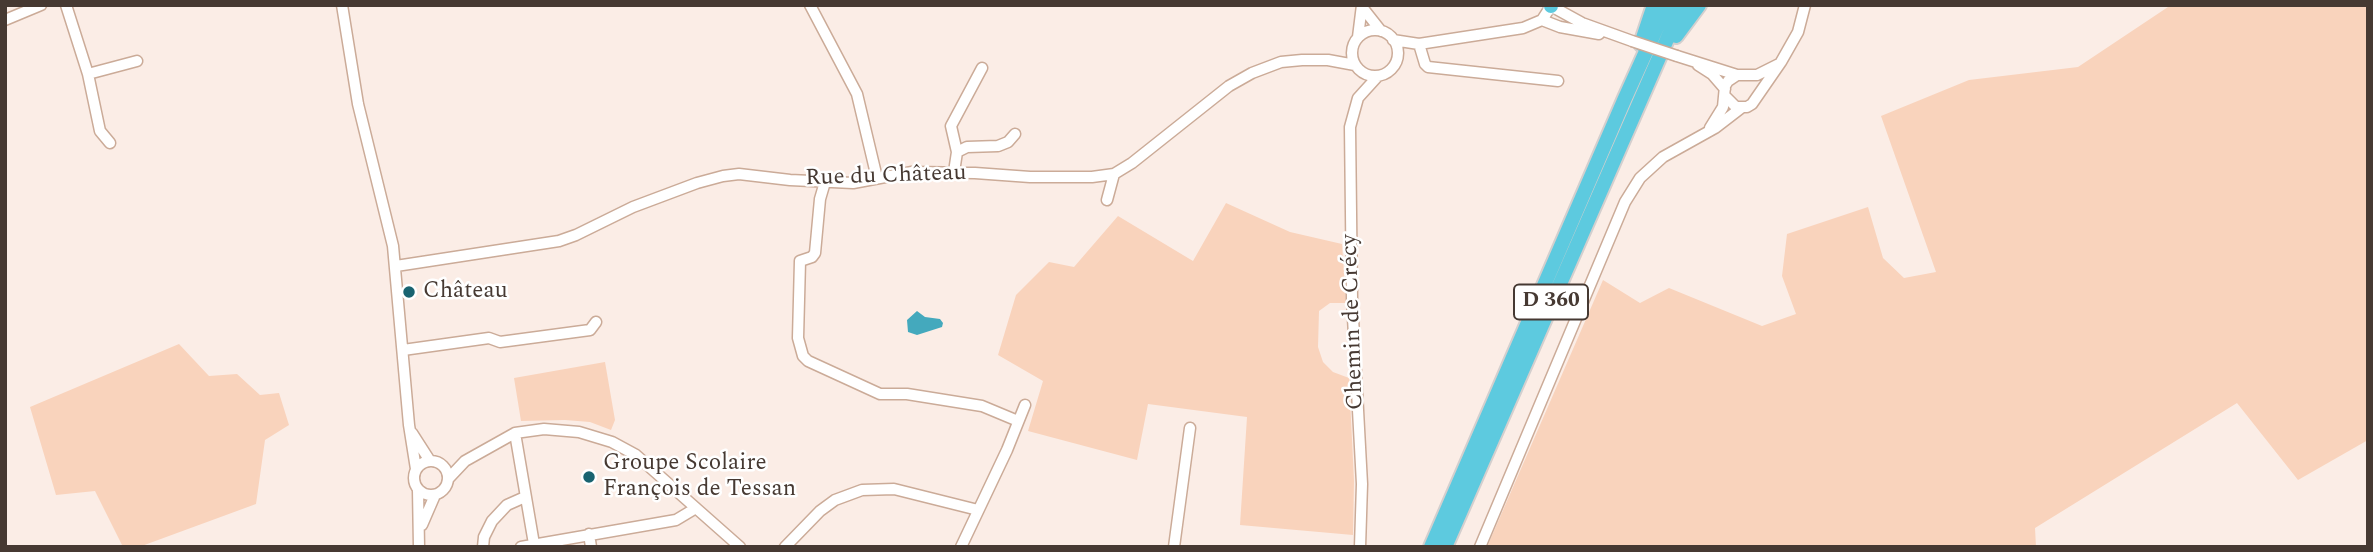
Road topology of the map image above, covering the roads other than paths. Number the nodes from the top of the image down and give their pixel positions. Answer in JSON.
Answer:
{"nodes":[{"id":1,"x":41,"y":5,"type":"edge"},
{"id":2,"x":66,"y":5,"type":"edge"},
{"id":3,"x":342,"y":5,"type":"edge"},
{"id":4,"x":810,"y":5,"type":"edge"},
{"id":5,"x":1654,"y":5,"type":"edge"},
{"id":6,"x":1667,"y":5,"type":"edge"},
{"id":7,"x":1682,"y":5,"type":"edge"},
{"id":8,"x":1699,"y":5,"type":"edge"},
{"id":9,"x":1805,"y":5,"type":"edge"},
{"id":10,"x":1362,"y":6,"type":"edge"},
{"id":11,"x":1551,"y":6,"type":"edge"},
{"id":12,"x":5,"y":20,"type":"edge"},
{"id":13,"x":1542,"y":20,"type":"junction"},
{"id":14,"x":1381,"y":31,"type":"junction"},
{"id":15,"x":1611,"y":35,"type":"junction"},
{"id":16,"x":1358,"y":37,"type":"junction"},
{"id":17,"x":1393,"y":40,"type":"junction"},
{"id":18,"x":1419,"y":44,"type":"junction"},
{"id":19,"x":1657,"y":57,"type":"junction"},
{"id":20,"x":137,"y":61,"type":"dead end"},
{"id":21,"x":1396,"y":61,"type":"junction"},
{"id":22,"x":1692,"y":61,"type":"junction"},
{"id":23,"x":1781,"y":62,"type":"junction"},
{"id":24,"x":1356,"y":66,"type":"junction"},
{"id":25,"x":982,"y":68,"type":"dead end"},
{"id":26,"x":88,"y":74,"type":"junction"},
{"id":27,"x":1742,"y":75,"type":"junction"},
{"id":28,"x":1378,"y":76,"type":"junction"},
{"id":29,"x":1558,"y":81,"type":"dead end"},
{"id":30,"x":1725,"y":93,"type":"junction"},
{"id":31,"x":1758,"y":94,"type":"junction"},
{"id":32,"x":1358,"y":98,"type":"junction"},
{"id":33,"x":1625,"y":98,"type":"junction"},
{"id":34,"x":1741,"y":108,"type":"junction"},
{"id":35,"x":1015,"y":134,"type":"dead end"},
{"id":36,"x":1702,"y":135,"type":"junction"},
{"id":37,"x":110,"y":143,"type":"dead end"},
{"id":38,"x":957,"y":152,"type":"junction"},
{"id":39,"x":954,"y":172,"type":"junction"},
{"id":40,"x":1114,"y":174,"type":"junction"},
{"id":41,"x":877,"y":178,"type":"junction"},
{"id":42,"x":825,"y":182,"type":"junction"},
{"id":43,"x":1107,"y":200,"type":"dead end"},
{"id":44,"x":396,"y":266,"type":"junction"},
{"id":45,"x":596,"y":322,"type":"dead end"},
{"id":46,"x":404,"y":350,"type":"junction"},
{"id":47,"x":1025,"y":405,"type":"dead end"},
{"id":48,"x":1018,"y":421,"type":"junction"},
{"id":49,"x":1190,"y":428,"type":"dead end"},
{"id":50,"x":410,"y":430,"type":"junction"},
{"id":51,"x":515,"y":433,"type":"junction"},
{"id":52,"x":465,"y":461,"type":"junction"},
{"id":53,"x":434,"y":462,"type":"junction"},
{"id":54,"x":416,"y":469,"type":"junction"},
{"id":55,"x":448,"y":479,"type":"junction"},
{"id":56,"x":418,"y":490,"type":"junction"},
{"id":57,"x":435,"y":495,"type":"junction"},
{"id":58,"x":525,"y":497,"type":"junction"},
{"id":59,"x":696,"y":508,"type":"junction"},
{"id":60,"x":978,"y":510,"type":"junction"},
{"id":61,"x":589,"y":534,"type":"junction"},
{"id":62,"x":418,"y":543,"type":"edge"},
{"id":63,"x":534,"y":544,"type":"junction"},
{"id":64,"x":483,"y":547,"type":"edge"},
{"id":65,"x":521,"y":547,"type":"edge"},
{"id":66,"x":591,"y":547,"type":"edge"},
{"id":67,"x":740,"y":547,"type":"edge"},
{"id":68,"x":785,"y":547,"type":"edge"},
{"id":69,"x":961,"y":547,"type":"edge"},
{"id":70,"x":1174,"y":547,"type":"edge"},
{"id":71,"x":1360,"y":547,"type":"edge"},
{"id":72,"x":1432,"y":547,"type":"edge"},
{"id":73,"x":1445,"y":547,"type":"edge"},
{"id":74,"x":1480,"y":547,"type":"edge"}],
"edges":[{"from":1,"to":12,"type":"street"},
{"from":2,"to":26,"type":"street"},
{"from":3,"to":44,"type":"street"},
{"from":4,"to":41,"type":"street"},
{"from":5,"to":33,"type":"highway"},
{"from":6,"to":33,"type":"highway","number":"D 360"},
{"from":7,"to":19,"type":"highway","number":"D 360"},
{"from":8,"to":19,"type":"highway"},
{"from":9,"to":23,"type":"street"},
{"from":10,"to":14,"type":"street"},
{"from":10,"to":16,"type":"street"},
{"from":11,"to":13,"type":"street"},
{"from":11,"to":15,"type":"street"},
{"from":13,"to":15,"type":"street"},
{"from":13,"to":18,"type":"street"},
{"from":14,"to":16,"type":"street"},
{"from":14,"to":17,"type":"street"},
{"from":15,"to":22,"type":"street","bridge":true},
{"from":16,"to":24,"type":"street"},
{"from":17,"to":18,"type":"street"},
{"from":17,"to":21,"type":"street"},
{"from":18,"to":21,"type":"street"},
{"from":18,"to":29,"type":"street"},
{"from":19,"to":73,"type":"highway","number":"D 360"},
{"from":20,"to":26,"type":"street"},
{"from":21,"to":28,"type":"street"},
{"from":22,"to":27,"type":"street"},
{"from":22,"to":30,"type":"street"},
{"from":23,"to":27,"type":"street"},
{"from":23,"to":31,"type":"street"},
{"from":24,"to":28,"type":"street"},
{"from":24,"to":32,"type":"street","name":"Chemin de Crécy"},
{"from":24,"to":40,"type":"street","name":"Rue du Château"},
{"from":25,"to":38,"type":"street"},
{"from":26,"to":37,"type":"street"},
{"from":27,"to":30,"type":"street"},
{"from":27,"to":31,"type":"street"},
{"from":28,"to":32,"type":"street","name":"Chemin de Crécy"},
{"from":30,"to":34,"type":"street"},
{"from":30,"to":36,"type":"street"},
{"from":31,"to":34,"type":"street"},
{"from":32,"to":71,"type":"street","name":"Chemin de Crécy"},
{"from":33,"to":72,"type":"highway","number":"D 360"},
{"from":34,"to":36,"type":"street"},
{"from":35,"to":38,"type":"street"},
{"from":36,"to":74,"type":"street"},
{"from":38,"to":39,"type":"street"},
{"from":39,"to":40,"type":"street","name":"Rue du Château"},
{"from":39,"to":41,"type":"street","name":"Rue du Château"},
{"from":40,"to":43,"type":"street"},
{"from":41,"to":42,"type":"street","name":"Rue du Château"},
{"from":42,"to":44,"type":"street","name":"Rue du Château"},
{"from":42,"to":48,"type":"street"},
{"from":44,"to":46,"type":"street"},
{"from":45,"to":46,"type":"street"},
{"from":46,"to":50,"type":"street"},
{"from":47,"to":48,"type":"street"},
{"from":48,"to":60,"type":"street"},
{"from":49,"to":70,"type":"street"},
{"from":50,"to":53,"type":"street"},
{"from":50,"to":54,"type":"street"},
{"from":51,"to":52,"type":"street"},
{"from":51,"to":58,"type":"street"},
{"from":51,"to":59,"type":"street"},
{"from":52,"to":53,"type":"street"},
{"from":52,"to":55,"type":"street"},
{"from":53,"to":54,"type":"street"},
{"from":53,"to":55,"type":"street"},
{"from":54,"to":56,"type":"street"},
{"from":55,"to":57,"type":"street"},
{"from":56,"to":57,"type":"street"},
{"from":56,"to":62,"type":"street"},
{"from":57,"to":62,"type":"street"},
{"from":58,"to":63,"type":"street"},
{"from":58,"to":64,"type":"street"},
{"from":59,"to":61,"type":"street"},
{"from":59,"to":67,"type":"street"},
{"from":60,"to":68,"type":"street"},
{"from":60,"to":69,"type":"street"},
{"from":61,"to":63,"type":"street"},
{"from":61,"to":66,"type":"street"},
{"from":63,"to":65,"type":"street"}]}
